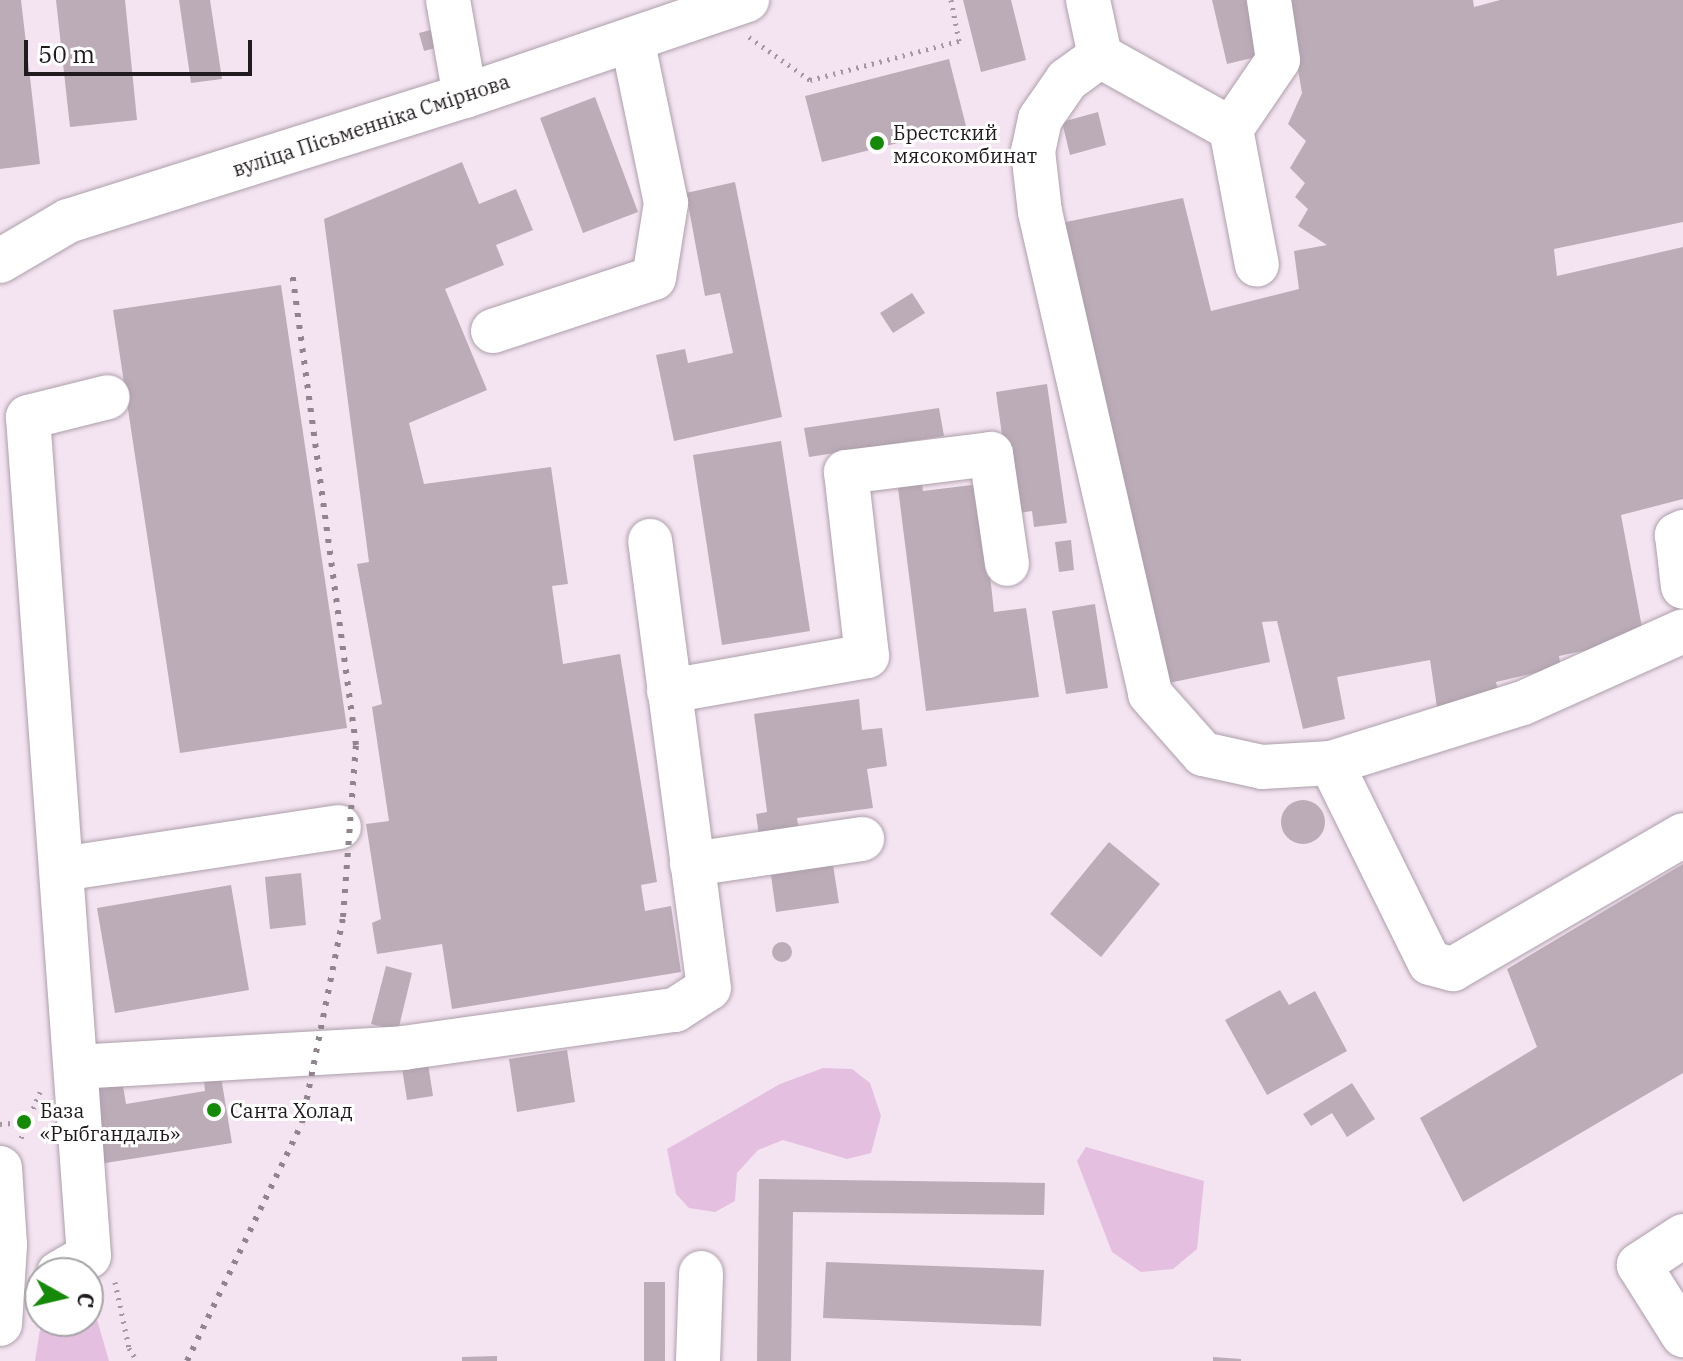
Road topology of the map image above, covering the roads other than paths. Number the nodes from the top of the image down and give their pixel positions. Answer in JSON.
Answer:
{"nodes":[{"id":1,"x":448,"y":0,"type":"edge"},
{"id":2,"x":1088,"y":0,"type":"edge"},
{"id":3,"x":1269,"y":0,"type":"edge"},
{"id":4,"x":690,"y":12,"type":"edge"},
{"id":5,"x":743,"y":15,"type":"edge"},
{"id":6,"x":632,"y":39,"type":"junction"},
{"id":7,"x":1100,"y":56,"type":"junction"},
{"id":8,"x":465,"y":96,"type":"junction"},
{"id":9,"x":1231,"y":129,"type":"junction"},
{"id":10,"x":0,"y":261,"type":"edge"},
{"id":11,"x":1257,"y":265,"type":"dead end"},
{"id":12,"x":493,"y":331,"type":"dead end"},
{"id":13,"x":108,"y":397,"type":"dead end"},
{"id":14,"x":1683,"y":532,"type":"edge"},
{"id":15,"x":650,"y":541,"type":"dead end"},
{"id":16,"x":1007,"y":564,"type":"dead end"},
{"id":17,"x":1683,"y":587,"type":"edge"},
{"id":18,"x":1683,"y":631,"type":"edge"},
{"id":19,"x":669,"y":691,"type":"junction"},
{"id":20,"x":1331,"y":763,"type":"junction"},
{"id":21,"x":339,"y":827,"type":"dead end"},
{"id":22,"x":1683,"y":835,"type":"edge"},
{"id":23,"x":862,"y":839,"type":"dead end"},
{"id":24,"x":692,"y":864,"type":"junction"},
{"id":25,"x":62,"y":869,"type":"junction"},
{"id":26,"x":61,"y":1074,"type":"junction"},
{"id":27,"x":11,"y":1160,"type":"edge"},
{"id":28,"x":1683,"y":1236,"type":"edge"},
{"id":29,"x":87,"y":1257,"type":"edge"},
{"id":30,"x":701,"y":1273,"type":"dead end"},
{"id":31,"x":24,"y":1296,"type":"edge"},
{"id":32,"x":1,"y":1314,"type":"edge"},
{"id":33,"x":1683,"y":1335,"type":"edge"},
{"id":34,"x":698,"y":1361,"type":"edge"}],
"edges":[{"from":1,"to":8,"type":"street"},
{"from":2,"to":7,"type":"street"},
{"from":3,"to":9,"type":"street"},
{"from":4,"to":5,"type":"street","name":"вуліца Пісьменніка Смірнова"},
{"from":4,"to":6,"type":"street","name":"вуліца Пісьменніка Смірнова"},
{"from":6,"to":8,"type":"street","name":"вуліца Пісьменніка Смірнова"},
{"from":6,"to":12,"type":"street"},
{"from":7,"to":9,"type":"street"},
{"from":7,"to":20,"type":"street"},
{"from":8,"to":10,"type":"street","name":"вуліца Пісьменніка Смірнова"},
{"from":9,"to":11,"type":"street"},
{"from":13,"to":25,"type":"street"},
{"from":14,"to":17,"type":"street"},
{"from":15,"to":19,"type":"street"},
{"from":16,"to":19,"type":"street"},
{"from":18,"to":20,"type":"street"},
{"from":19,"to":24,"type":"street"},
{"from":20,"to":22,"type":"street"},
{"from":21,"to":25,"type":"street"},
{"from":23,"to":24,"type":"street"},
{"from":24,"to":26,"type":"street"},
{"from":25,"to":26,"type":"street"},
{"from":26,"to":29,"type":"street"},
{"from":27,"to":32,"type":"street"},
{"from":28,"to":33,"type":"street"},
{"from":30,"to":34,"type":"street"},
{"from":31,"to":32,"type":"street"}]}
